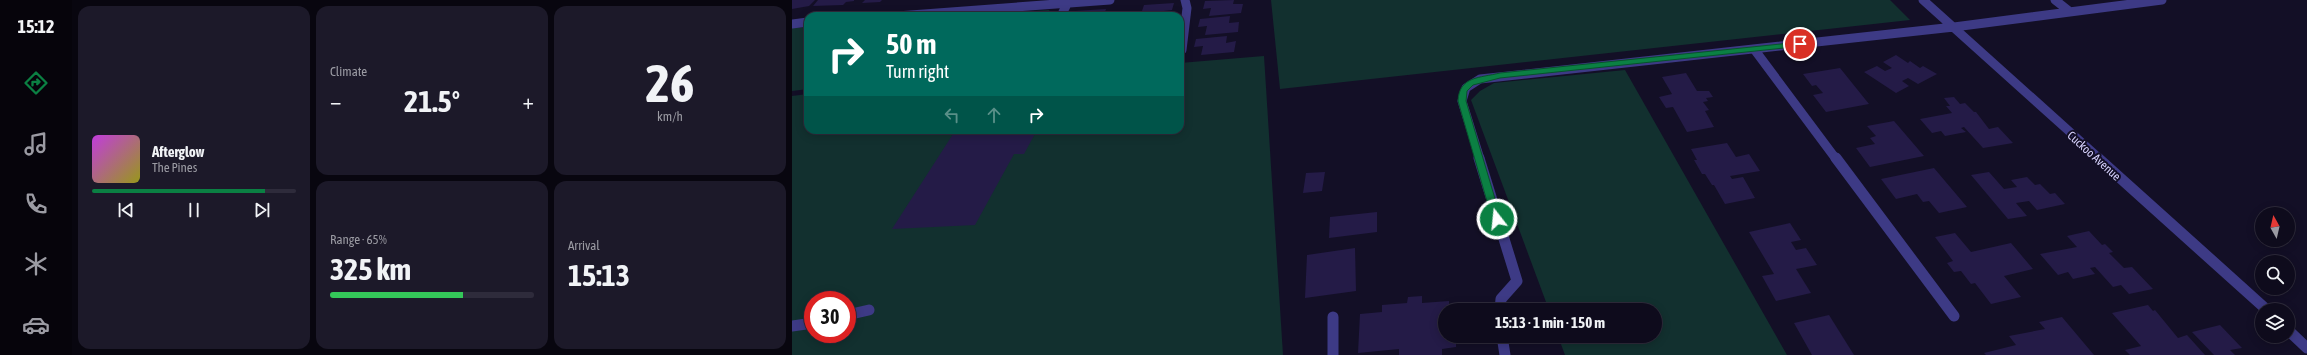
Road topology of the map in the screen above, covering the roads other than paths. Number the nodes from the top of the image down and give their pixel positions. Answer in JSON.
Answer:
{"nodes":[{"id":1,"x":1110,"y":0,"type":"edge"},
{"id":2,"x":1185,"y":0,"type":"edge"},
{"id":3,"x":1923,"y":0,"type":"edge"},
{"id":4,"x":2056,"y":0,"type":"edge"},
{"id":5,"x":2162,"y":0,"type":"edge"},
{"id":6,"x":1067,"y":4,"type":"junction"},
{"id":7,"x":2069,"y":11,"type":"junction"},
{"id":8,"x":954,"y":12,"type":"edge"},
{"id":9,"x":1063,"y":12,"type":"edge"},
{"id":10,"x":804,"y":22,"type":"edge"},
{"id":11,"x":792,"y":24,"type":"edge"},
{"id":12,"x":1954,"y":27,"type":"junction"},
{"id":13,"x":1184,"y":33,"type":"edge"},
{"id":14,"x":1754,"y":49,"type":"junction"},
{"id":15,"x":1501,"y":303,"type":"edge"},
{"id":16,"x":2259,"y":303,"type":"edge"},
{"id":17,"x":869,"y":310,"type":"dead end"},
{"id":18,"x":856,"y":313,"type":"edge"},
{"id":19,"x":1954,"y":316,"type":"dead end"},
{"id":20,"x":1333,"y":317,"type":"dead end"},
{"id":21,"x":804,"y":324,"type":"edge"},
{"id":22,"x":792,"y":326,"type":"edge"},
{"id":23,"x":2295,"y":337,"type":"edge"},
{"id":24,"x":1503,"y":343,"type":"edge"},
{"id":25,"x":2307,"y":348,"type":"edge"},
{"id":26,"x":1332,"y":355,"type":"edge"},
{"id":27,"x":1505,"y":355,"type":"edge"}],
"edges":[{"from":1,"to":6,"type":"street"},
{"from":2,"to":13,"type":"street"},
{"from":3,"to":12,"type":"street","name":"Cuckoo Avenue"},
{"from":4,"to":7,"type":"street"},
{"from":5,"to":7,"type":"street"},
{"from":6,"to":8,"type":"street"},
{"from":6,"to":9,"type":"street"},
{"from":7,"to":12,"type":"street"},
{"from":10,"to":11,"type":"street"},
{"from":12,"to":14,"type":"street"},
{"from":12,"to":16,"type":"street","name":"Cuckoo Avenue"},
{"from":14,"to":15,"type":"street"},
{"from":14,"to":19,"type":"street"},
{"from":17,"to":18,"type":"street"},
{"from":20,"to":26,"type":"street"},
{"from":21,"to":22,"type":"street"},
{"from":23,"to":25,"type":"street"},
{"from":24,"to":27,"type":"street"}]}
